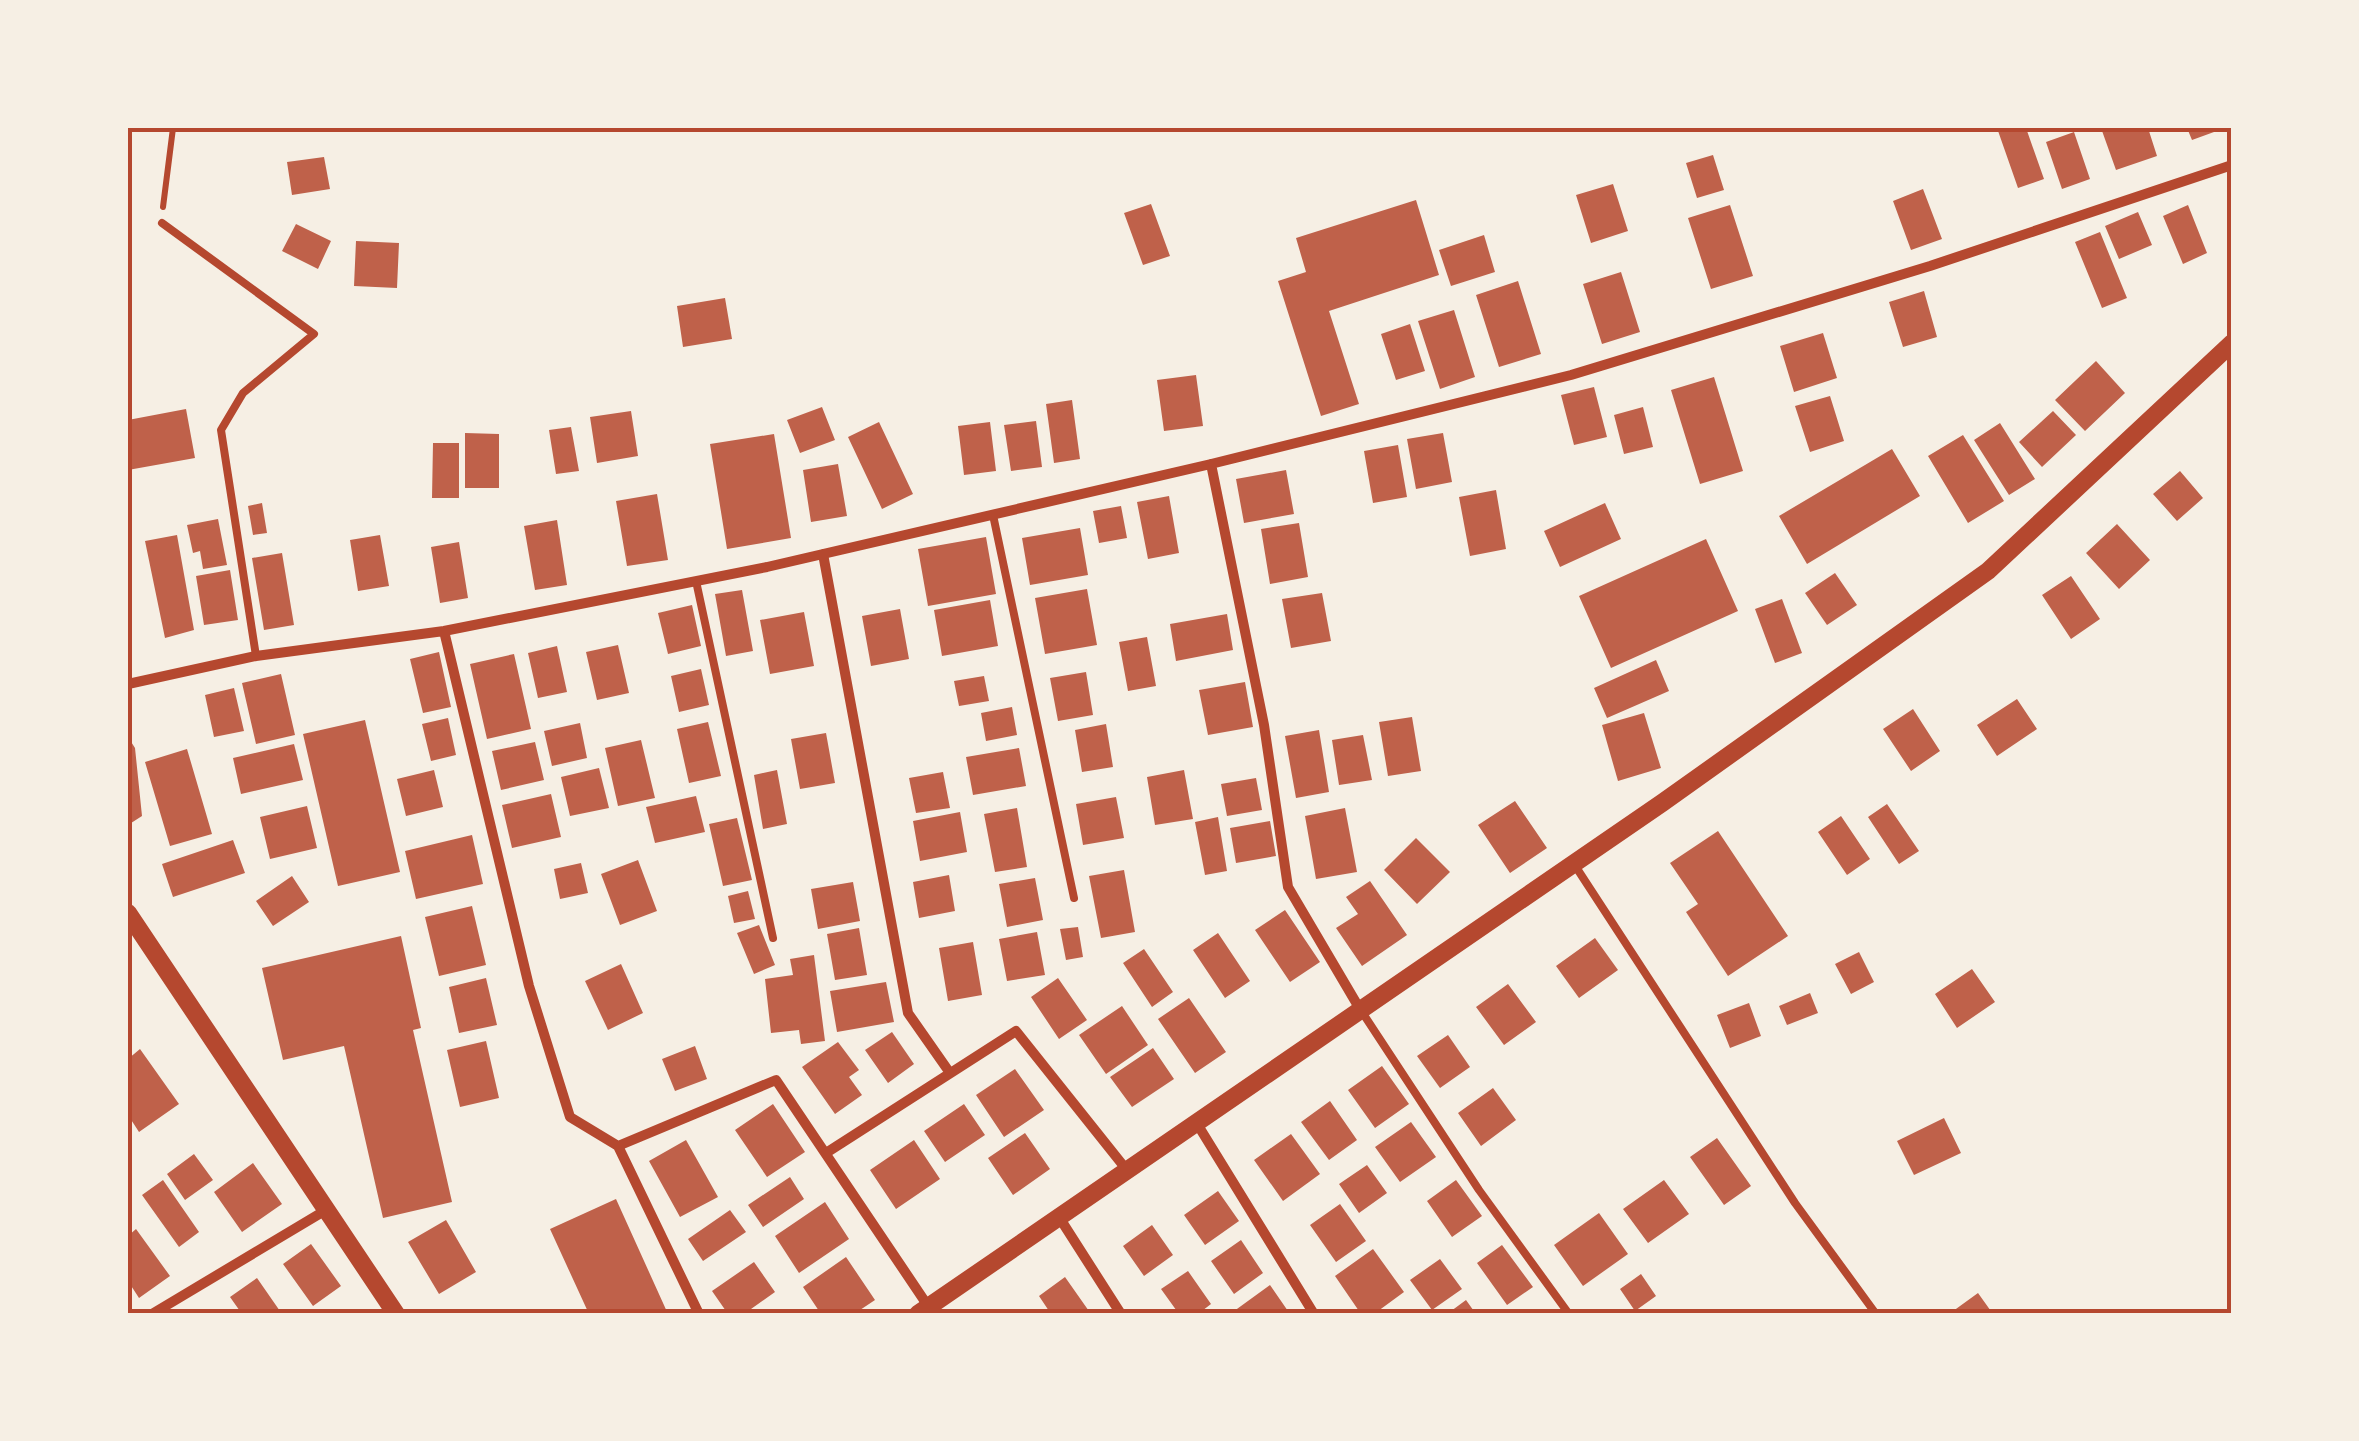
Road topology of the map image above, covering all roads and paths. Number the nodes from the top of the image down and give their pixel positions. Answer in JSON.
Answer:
{"nodes":[{"id":1,"x":174,"y":128,"type":"edge"},
{"id":2,"x":2232,"y":166,"type":"edge"},
{"id":3,"x":162,"y":224,"type":"joint"},
{"id":4,"x":2232,"y":343,"type":"edge"},
{"id":5,"x":1211,"y":464,"type":"junction"},
{"id":6,"x":993,"y":514,"type":"junction"},
{"id":7,"x":822,"y":554,"type":"junction"},
{"id":8,"x":696,"y":581,"type":"junction"},
{"id":9,"x":444,"y":631,"type":"junction"},
{"id":10,"x":256,"y":656,"type":"junction"},
{"id":11,"x":128,"y":684,"type":"edge"},
{"id":12,"x":1574,"y":864,"type":"junction"},
{"id":13,"x":1074,"y":898,"type":"dead end"},
{"id":14,"x":128,"y":914,"type":"edge"},
{"id":15,"x":773,"y":938,"type":"dead end"},
{"id":16,"x":1362,"y":1011,"type":"junction"},
{"id":17,"x":950,"y":1074,"type":"junction"},
{"id":18,"x":1196,"y":1122,"type":"junction"},
{"id":19,"x":618,"y":1146,"type":"junction"},
{"id":20,"x":826,"y":1153,"type":"junction"},
{"id":21,"x":1126,"y":1169,"type":"junction"},
{"id":22,"x":326,"y":1210,"type":"junction"},
{"id":23,"x":1059,"y":1216,"type":"junction"},
{"id":24,"x":927,"y":1311,"type":"edge"},
{"id":25,"x":152,"y":1314,"type":"edge"},
{"id":26,"x":396,"y":1314,"type":"edge"},
{"id":27,"x":699,"y":1314,"type":"edge"},
{"id":28,"x":1120,"y":1314,"type":"edge"},
{"id":29,"x":1314,"y":1314,"type":"edge"},
{"id":30,"x":1569,"y":1314,"type":"edge"},
{"id":31,"x":1876,"y":1314,"type":"edge"}],
"edges":[{"from":1,"to":3,"type":"path"},
{"from":2,"to":5,"type":"street"},
{"from":3,"to":10,"type":"lane"},
{"from":4,"to":12,"type":"street"},
{"from":5,"to":6,"type":"street"},
{"from":5,"to":16,"type":"street"},
{"from":6,"to":7,"type":"street"},
{"from":6,"to":13,"type":"lane"},
{"from":7,"to":8,"type":"street"},
{"from":7,"to":17,"type":"street"},
{"from":8,"to":9,"type":"street"},
{"from":8,"to":15,"type":"lane"},
{"from":9,"to":10,"type":"street"},
{"from":9,"to":19,"type":"street"},
{"from":10,"to":11,"type":"street"},
{"from":12,"to":16,"type":"street"},
{"from":12,"to":31,"type":"lane"},
{"from":14,"to":22,"type":"street"},
{"from":16,"to":18,"type":"street"},
{"from":16,"to":30,"type":"lane"},
{"from":17,"to":20,"type":"street"},
{"from":17,"to":21,"type":"street"},
{"from":18,"to":21,"type":"street"},
{"from":18,"to":29,"type":"street"},
{"from":19,"to":20,"type":"street"},
{"from":19,"to":27,"type":"street"},
{"from":20,"to":24,"type":"street"},
{"from":21,"to":23,"type":"street"},
{"from":22,"to":25,"type":"street"},
{"from":22,"to":26,"type":"street"},
{"from":23,"to":24,"type":"street"},
{"from":23,"to":28,"type":"street"}]}
